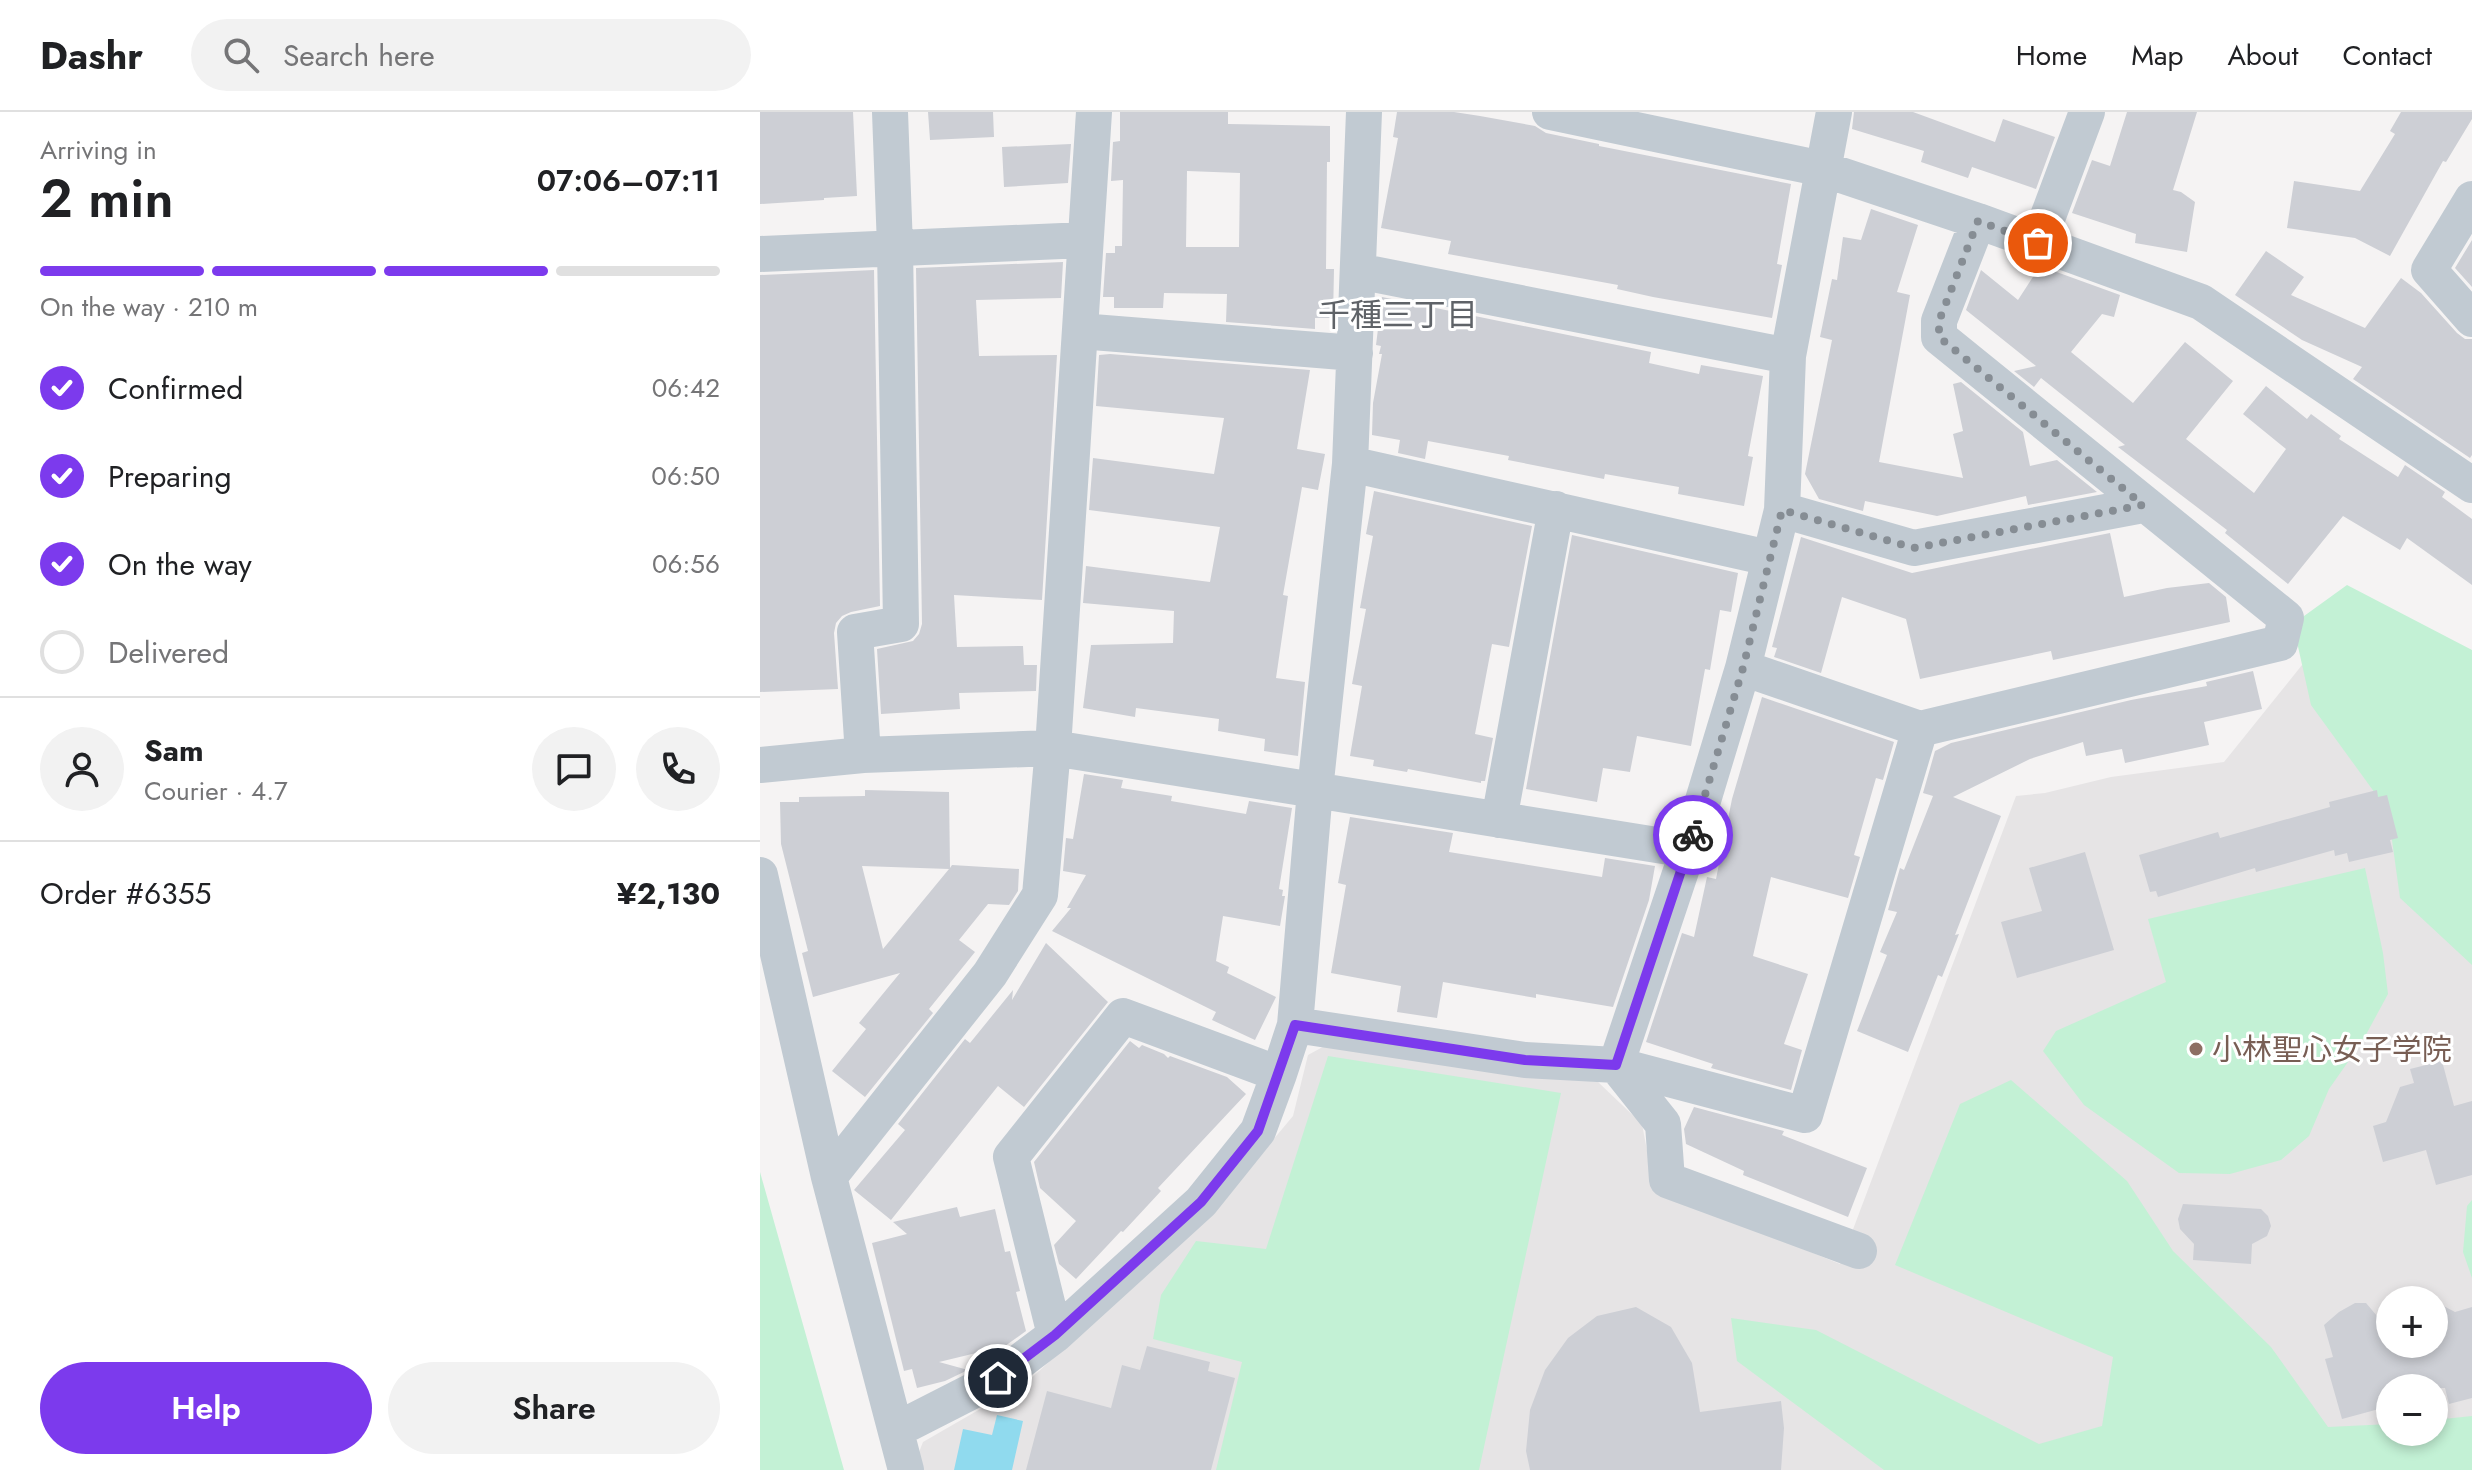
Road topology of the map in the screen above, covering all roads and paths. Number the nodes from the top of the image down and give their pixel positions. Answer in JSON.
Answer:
{"nodes":[{"id":1,"x":890,"y":112,"type":"edge"},
{"id":2,"x":1094,"y":112,"type":"edge"},
{"id":3,"x":1364,"y":112,"type":"edge"},
{"id":4,"x":1550,"y":112,"type":"edge"},
{"id":5,"x":1834,"y":112,"type":"edge"},
{"id":6,"x":2087,"y":112,"type":"edge"},
{"id":7,"x":1823,"y":169,"type":"junction"},
{"id":8,"x":2472,"y":199,"type":"edge"},
{"id":9,"x":1978,"y":221,"type":"junction"},
{"id":10,"x":1085,"y":240,"type":"junction"},
{"id":11,"x":2038,"y":243,"type":"junction"},
{"id":12,"x":895,"y":247,"type":"junction"},
{"id":13,"x":760,"y":254,"type":"edge"},
{"id":14,"x":1358,"y":271,"type":"junction"},
{"id":15,"x":2472,"y":319,"type":"edge"},
{"id":16,"x":1080,"y":331,"type":"junction"},
{"id":17,"x":1355,"y":353,"type":"junction"},
{"id":18,"x":1788,"y":356,"type":"junction"},
{"id":19,"x":1350,"y":464,"type":"junction"},
{"id":20,"x":2472,"y":485,"type":"edge"},
{"id":21,"x":2143,"y":505,"type":"junction"},
{"id":22,"x":1556,"y":509,"type":"junction"},
{"id":23,"x":1782,"y":510,"type":"junction"},
{"id":24,"x":1769,"y":558,"type":"junction"},
{"id":25,"x":1743,"y":668,"type":"junction"},
{"id":26,"x":1920,"y":729,"type":"junction"},
{"id":27,"x":1053,"y":748,"type":"junction"},
{"id":28,"x":863,"y":755,"type":"junction"},
{"id":29,"x":760,"y":765,"type":"edge"},
{"id":30,"x":1315,"y":790,"type":"junction"},
{"id":31,"x":1499,"y":820,"type":"junction"},
{"id":32,"x":1688,"y":850,"type":"junction"},
{"id":33,"x":760,"y":875,"type":"edge"},
{"id":34,"x":1295,"y":1025,"type":"junction"},
{"id":35,"x":1616,"y":1065,"type":"junction"},
{"id":36,"x":1279,"y":1074,"type":"junction"},
{"id":37,"x":829,"y":1177,"type":"junction"},
{"id":38,"x":1859,"y":1251,"type":"dead end"},
{"id":39,"x":1055,"y":1335,"type":"junction"},
{"id":40,"x":896,"y":1430,"type":"junction"},
{"id":41,"x":906,"y":1470,"type":"edge"}],
"edges":[{"from":1,"to":12,"type":"street"},
{"from":2,"to":10,"type":"street"},
{"from":3,"to":14,"type":"street"},
{"from":4,"to":7,"type":"street"},
{"from":5,"to":7,"type":"street"},
{"from":6,"to":11,"type":"street"},
{"from":7,"to":9,"type":"street"},
{"from":7,"to":18,"type":"street"},
{"from":8,"to":15,"type":"street"},
{"from":9,"to":11,"type":"street"},
{"from":9,"to":21,"type":"street"},
{"from":10,"to":12,"type":"street"},
{"from":10,"to":16,"type":"street"},
{"from":11,"to":20,"type":"street"},
{"from":12,"to":13,"type":"street"},
{"from":12,"to":28,"type":"street"},
{"from":14,"to":17,"type":"street"},
{"from":14,"to":18,"type":"street"},
{"from":16,"to":17,"type":"street"},
{"from":16,"to":27,"type":"street"},
{"from":17,"to":19,"type":"street"},
{"from":18,"to":23,"type":"street"},
{"from":19,"to":22,"type":"street"},
{"from":19,"to":30,"type":"street"},
{"from":21,"to":23,"type":"street"},
{"from":21,"to":26,"type":"street"},
{"from":22,"to":24,"type":"street"},
{"from":22,"to":31,"type":"street"},
{"from":23,"to":24,"type":"street"},
{"from":24,"to":25,"type":"street"},
{"from":25,"to":26,"type":"street"},
{"from":25,"to":32,"type":"street"},
{"from":26,"to":35,"type":"street"},
{"from":27,"to":28,"type":"street"},
{"from":27,"to":30,"type":"street"},
{"from":27,"to":37,"type":"street"},
{"from":28,"to":29,"type":"street"},
{"from":30,"to":31,"type":"street"},
{"from":30,"to":34,"type":"street"},
{"from":31,"to":32,"type":"street"},
{"from":32,"to":35,"type":"street"},
{"from":33,"to":37,"type":"street"},
{"from":34,"to":35,"type":"street"},
{"from":34,"to":36,"type":"street"},
{"from":35,"to":38,"type":"street"},
{"from":36,"to":39,"type":"street"},
{"from":36,"to":39,"type":"street"},
{"from":37,"to":40,"type":"street"},
{"from":39,"to":40,"type":"street"},
{"from":40,"to":41,"type":"street"}]}
